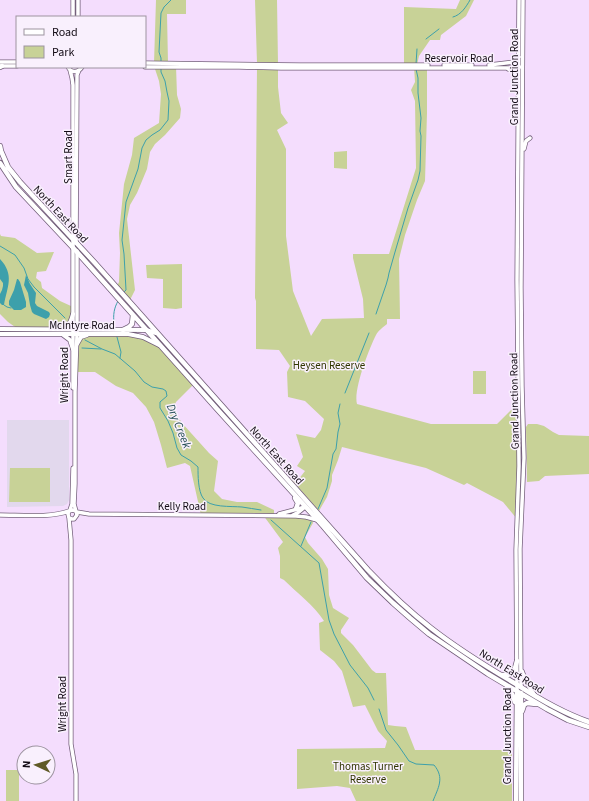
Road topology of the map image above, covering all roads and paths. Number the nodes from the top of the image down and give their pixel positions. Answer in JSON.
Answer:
{"nodes":[{"id":1,"x":73,"y":0,"type":"edge"},
{"id":2,"x":78,"y":0,"type":"edge"},
{"id":3,"x":519,"y":0,"type":"edge"},
{"id":4,"x":523,"y":0,"type":"edge"},
{"id":5,"x":520,"y":10,"type":"junction"},
{"id":6,"x":73,"y":16,"type":"edge"},
{"id":7,"x":78,"y":16,"type":"edge"},
{"id":8,"x":519,"y":57,"type":"junction"},
{"id":9,"x":16,"y":62,"type":"edge"},
{"id":10,"x":146,"y":62,"type":"edge"},
{"id":11,"x":1,"y":64,"type":"edge"},
{"id":12,"x":162,"y":65,"type":"junction"},
{"id":13,"x":489,"y":65,"type":"junction"},
{"id":14,"x":16,"y":66,"type":"edge"},
{"id":15,"x":146,"y":66,"type":"edge"},
{"id":16,"x":481,"y":66,"type":"junction"},
{"id":17,"x":521,"y":67,"type":"junction"},
{"id":18,"x":68,"y":68,"type":"edge"},
{"id":19,"x":81,"y":68,"type":"edge"},
{"id":20,"x":502,"y":68,"type":"junction"},
{"id":21,"x":519,"y":87,"type":"junction"},
{"id":22,"x":520,"y":136,"type":"junction"},
{"id":23,"x":530,"y":138,"type":"dead end"},
{"id":24,"x":0,"y":151,"type":"edge"},
{"id":25,"x":522,"y":157,"type":"junction"},
{"id":26,"x":1,"y":165,"type":"edge"},
{"id":27,"x":10,"y":173,"type":"junction"},
{"id":28,"x":519,"y":204,"type":"junction"},
{"id":29,"x":72,"y":223,"type":"junction"},
{"id":30,"x":522,"y":225,"type":"junction"},
{"id":31,"x":61,"y":227,"type":"junction"},
{"id":32,"x":73,"y":239,"type":"junction"},
{"id":33,"x":518,"y":240,"type":"junction"},
{"id":34,"x":75,"y":246,"type":"junction"},
{"id":35,"x":77,"y":252,"type":"junction"},
{"id":36,"x":88,"y":265,"type":"junction"},
{"id":37,"x":77,"y":269,"type":"junction"},
{"id":38,"x":519,"y":288,"type":"junction"},
{"id":39,"x":73,"y":314,"type":"junction"},
{"id":40,"x":133,"y":314,"type":"junction"},
{"id":41,"x":0,"y":329,"type":"edge"},
{"id":42,"x":123,"y":330,"type":"junction"},
{"id":43,"x":146,"y":330,"type":"junction"},
{"id":44,"x":61,"y":332,"type":"junction"},
{"id":45,"x":75,"y":332,"type":"junction"},
{"id":46,"x":156,"y":332,"type":"junction"},
{"id":47,"x":0,"y":334,"type":"edge"},
{"id":48,"x":90,"y":334,"type":"junction"},
{"id":49,"x":77,"y":344,"type":"junction"},
{"id":50,"x":162,"y":347,"type":"junction"},
{"id":51,"x":73,"y":349,"type":"junction"},
{"id":52,"x":216,"y":409,"type":"junction"},
{"id":53,"x":224,"y":409,"type":"junction"},
{"id":54,"x":225,"y":418,"type":"junction"},
{"id":55,"x":521,"y":422,"type":"junction"},
{"id":56,"x":257,"y":446,"type":"junction"},
{"id":57,"x":256,"y":453,"type":"junction"},
{"id":58,"x":264,"y":453,"type":"junction"},
{"id":59,"x":523,"y":488,"type":"junction"},
{"id":60,"x":294,"y":493,"type":"junction"},
{"id":61,"x":303,"y":496,"type":"junction"},
{"id":62,"x":519,"y":496,"type":"junction"},
{"id":63,"x":305,"y":507,"type":"junction"},
{"id":64,"x":296,"y":509,"type":"junction"},
{"id":65,"x":314,"y":509,"type":"junction"},
{"id":66,"x":69,"y":511,"type":"junction"},
{"id":67,"x":76,"y":512,"type":"junction"},
{"id":68,"x":53,"y":514,"type":"junction"},
{"id":69,"x":89,"y":514,"type":"junction"},
{"id":70,"x":0,"y":515,"type":"edge"},
{"id":71,"x":276,"y":515,"type":"junction"},
{"id":72,"x":290,"y":516,"type":"junction"},
{"id":73,"x":69,"y":518,"type":"junction"},
{"id":74,"x":75,"y":518,"type":"junction"},
{"id":75,"x":318,"y":521,"type":"junction"},
{"id":76,"x":519,"y":534,"type":"junction"},
{"id":77,"x":71,"y":535,"type":"junction"},
{"id":78,"x":371,"y":574,"type":"junction"},
{"id":79,"x":371,"y":582,"type":"junction"},
{"id":80,"x":379,"y":582,"type":"junction"},
{"id":81,"x":519,"y":635,"type":"junction"},
{"id":82,"x":446,"y":639,"type":"junction"},
{"id":83,"x":456,"y":646,"type":"junction"},
{"id":84,"x":448,"y":647,"type":"junction"},
{"id":85,"x":516,"y":661,"type":"junction"},
{"id":86,"x":521,"y":666,"type":"junction"},
{"id":87,"x":501,"y":675,"type":"junction"},
{"id":88,"x":504,"y":683,"type":"junction"},
{"id":89,"x":519,"y":686,"type":"junction"},
{"id":90,"x":519,"y":692,"type":"junction"},
{"id":91,"x":536,"y":696,"type":"junction"},
{"id":92,"x":539,"y":705,"type":"junction"},
{"id":93,"x":519,"y":714,"type":"junction"},
{"id":94,"x":589,"y":722,"type":"edge"},
{"id":95,"x":589,"y":727,"type":"edge"},
{"id":96,"x":518,"y":755,"type":"junction"},
{"id":97,"x":76,"y":801,"type":"edge"},
{"id":98,"x":516,"y":801,"type":"edge"},
{"id":99,"x":521,"y":801,"type":"edge"}],
"edges":[{"from":1,"to":6,"type":"main road"},
{"from":2,"to":7,"type":"main road"},
{"from":3,"to":5,"type":"main road","name":"Grand Junction Road"},
{"from":4,"to":5,"type":"main road"},
{"from":4,"to":17,"type":"main road","name":"Grand Junction Road"},
{"from":5,"to":8,"type":"main road","name":"Grand Junction Road"},
{"from":8,"to":13,"type":"main road"},
{"from":8,"to":17,"type":"main road","name":"Grand Junction Road"},
{"from":9,"to":11,"type":"main road"},
{"from":10,"to":12,"type":"main road","name":"Reservoir Road"},
{"from":11,"to":14,"type":"main road"},
{"from":12,"to":15,"type":"main road","name":"Reservoir Road"},
{"from":12,"to":16,"type":"main road","name":"Reservoir Road"},
{"from":13,"to":16,"type":"main road","name":"Reservoir Road"},
{"from":13,"to":17,"type":"main road","name":"Reservoir Road"},
{"from":16,"to":20,"type":"main road","name":"Reservoir Road"},
{"from":17,"to":20,"type":"main road","name":"Reservoir Road"},
{"from":17,"to":21,"type":"main road","name":"Grand Junction Road"},
{"from":17,"to":22,"type":"main road","name":"Grand Junction Road"},
{"from":18,"to":19,"type":"main road"},
{"from":18,"to":29,"type":"main road","name":"Smart Road"},
{"from":19,"to":34,"type":"main road","name":"Smart Road"},
{"from":20,"to":21,"type":"main road"},
{"from":21,"to":22,"type":"main road","name":"Grand Junction Road"},
{"from":22,"to":25,"type":"main road","name":"Grand Junction Road"},
{"from":22,"to":28,"type":"main road","name":"Grand Junction Road"},
{"from":23,"to":25,"type":"main road"},
{"from":24,"to":26,"type":"highway"},
{"from":24,"to":27,"type":"highway","name":"North East Road"},
{"from":25,"to":28,"type":"main road","name":"Grand Junction Road"},
{"from":26,"to":27,"type":"highway","name":"North East Road"},
{"from":27,"to":31,"type":"highway","name":"North East Road"},
{"from":27,"to":34,"type":"highway","name":"North East Road"},
{"from":28,"to":30,"type":"main road","name":"Grand Junction Road"},
{"from":28,"to":33,"type":"main road","name":"Grand Junction Road"},
{"from":29,"to":31,"type":"main road"},
{"from":29,"to":32,"type":"main road","name":"Smart Road"},
{"from":30,"to":33,"type":"main road"},
{"from":30,"to":38,"type":"main road","name":"Grand Junction Road"},
{"from":31,"to":32,"type":"highway","name":"North East Road"},
{"from":32,"to":34,"type":"highway","name":"North East Road"},
{"from":33,"to":38,"type":"main road","name":"Grand Junction Road"},
{"from":34,"to":35,"type":"highway","name":"North East Road"},
{"from":34,"to":39,"type":"main road","name":"Wright Road"},
{"from":34,"to":46,"type":"highway","name":"North East Road"},
{"from":35,"to":36,"type":"highway","name":"North East Road"},
{"from":35,"to":37,"type":"main road","name":"Wright Road"},
{"from":36,"to":37,"type":"main road"},
{"from":36,"to":40,"type":"highway","name":"North East Road"},
{"from":37,"to":45,"type":"main road","name":"Wright Road"},
{"from":38,"to":55,"type":"main road","name":"Grand Junction Road"},
{"from":39,"to":44,"type":"main road"},
{"from":39,"to":45,"type":"main road","name":"Wright Road"},
{"from":40,"to":42,"type":"highway"},
{"from":40,"to":43,"type":"highway","name":"North East Road"},
{"from":41,"to":44,"type":"main road","name":"McIntyre Road"},
{"from":42,"to":43,"type":"main road","name":"McIntyre Road"},
{"from":42,"to":45,"type":"main road","name":"McIntyre Road"},
{"from":43,"to":46,"type":"main road","name":"McIntyre Road"},
{"from":43,"to":50,"type":"highway","name":"North East Road"},
{"from":44,"to":45,"type":"main road","name":"McIntyre Road"},
{"from":44,"to":47,"type":"main road","name":"McIntyre Road"},
{"from":44,"to":51,"type":"main road"},
{"from":45,"to":48,"type":"main road","name":"McIntyre Road"},
{"from":45,"to":49,"type":"main road","name":"Wright Road"},
{"from":45,"to":51,"type":"main road","name":"Wright Road"},
{"from":46,"to":53,"type":"highway","name":"North East Road"},
{"from":48,"to":49,"type":"main road"},
{"from":48,"to":50,"type":"main road","name":"McIntyre Road"},
{"from":49,"to":67,"type":"main road","name":"Wright Road"},
{"from":50,"to":52,"type":"highway","name":"North East Road"},
{"from":51,"to":66,"type":"main road","name":"Wright Road"},
{"from":52,"to":53,"type":"highway"},
{"from":52,"to":54,"type":"highway","name":"North East Road"},
{"from":53,"to":54,"type":"highway"},
{"from":53,"to":56,"type":"highway","name":"North East Road"},
{"from":54,"to":57,"type":"highway","name":"North East Road"},
{"from":55,"to":59,"type":"main road","name":"Grand Junction Road"},
{"from":55,"to":62,"type":"main road","name":"Grand Junction Road"},
{"from":56,"to":57,"type":"highway"},
{"from":56,"to":58,"type":"highway","name":"North East Road"},
{"from":57,"to":58,"type":"highway"},
{"from":57,"to":60,"type":"highway","name":"North East Road"},
{"from":58,"to":61,"type":"highway","name":"North East Road"},
{"from":59,"to":62,"type":"main road"},
{"from":59,"to":76,"type":"main road","name":"Grand Junction Road"},
{"from":60,"to":63,"type":"highway","name":"North East Road"},
{"from":60,"to":64,"type":"highway"},
{"from":61,"to":63,"type":"highway"},
{"from":61,"to":65,"type":"highway","name":"North East Road"},
{"from":62,"to":76,"type":"main road","name":"Grand Junction Road"},
{"from":63,"to":64,"type":"main road","name":"Kelly Road"},
{"from":63,"to":65,"type":"highway"},
{"from":63,"to":72,"type":"main road"},
{"from":63,"to":75,"type":"highway","name":"North East Road"},
{"from":64,"to":71,"type":"main road","name":"Kelly Road"},
{"from":65,"to":78,"type":"highway","name":"North East Road"},
{"from":66,"to":67,"type":"main road"},
{"from":66,"to":68,"type":"main road"},
{"from":66,"to":73,"type":"main road"},
{"from":67,"to":69,"type":"main road","name":"Kelly Road"},
{"from":67,"to":74,"type":"main road"},
{"from":68,"to":70,"type":"main road"},
{"from":68,"to":73,"type":"main road"},
{"from":69,"to":71,"type":"main road","name":"Kelly Road"},
{"from":69,"to":74,"type":"main road","name":"Kelly Road"},
{"from":71,"to":72,"type":"main road","name":"Kelly Road"},
{"from":72,"to":75,"type":"main road","name":"Kelly Road"},
{"from":73,"to":74,"type":"main road"},
{"from":73,"to":77,"type":"main road","name":"Wright Road"},
{"from":74,"to":77,"type":"main road","name":"Wright Road"},
{"from":75,"to":79,"type":"highway","name":"North East Road"},
{"from":76,"to":81,"type":"main road","name":"Grand Junction Road"},
{"from":77,"to":97,"type":"main road","name":"Wright Road"},
{"from":78,"to":79,"type":"highway"},
{"from":78,"to":80,"type":"highway","name":"North East Road"},
{"from":79,"to":80,"type":"highway"},
{"from":79,"to":84,"type":"highway","name":"North East Road"},
{"from":80,"to":82,"type":"highway","name":"North East Road"},
{"from":81,"to":85,"type":"main road","name":"Grand Junction Road"},
{"from":81,"to":86,"type":"main road","name":"Grand Junction Road"},
{"from":82,"to":83,"type":"highway","name":"North East Road"},
{"from":82,"to":84,"type":"highway"},
{"from":83,"to":84,"type":"highway"},
{"from":83,"to":87,"type":"highway","name":"North East Road"},
{"from":84,"to":88,"type":"highway","name":"North East Road"},
{"from":85,"to":87,"type":"highway"},
{"from":85,"to":89,"type":"main road","name":"Grand Junction Road"},
{"from":86,"to":89,"type":"main road","name":"Grand Junction Road"},
{"from":86,"to":91,"type":"main road"},
{"from":87,"to":89,"type":"highway","name":"North East Road"},
{"from":88,"to":90,"type":"highway","name":"North East Road"},
{"from":88,"to":93,"type":"highway"},
{"from":89,"to":90,"type":"highway","name":"Grand Junction Road"},
{"from":89,"to":91,"type":"highway","name":"North East Road"},
{"from":90,"to":92,"type":"highway","name":"North East Road"},
{"from":90,"to":93,"type":"highway","name":"Grand Junction Road"},
{"from":91,"to":94,"type":"highway","name":"North East Road"},
{"from":92,"to":93,"type":"highway"},
{"from":92,"to":95,"type":"highway","name":"North East Road"},
{"from":93,"to":96,"type":"highway","name":"Grand Junction Road"},
{"from":96,"to":98,"type":"highway","name":"Grand Junction Road"},
{"from":96,"to":99,"type":"highway","name":"Grand Junction Road"}]}
